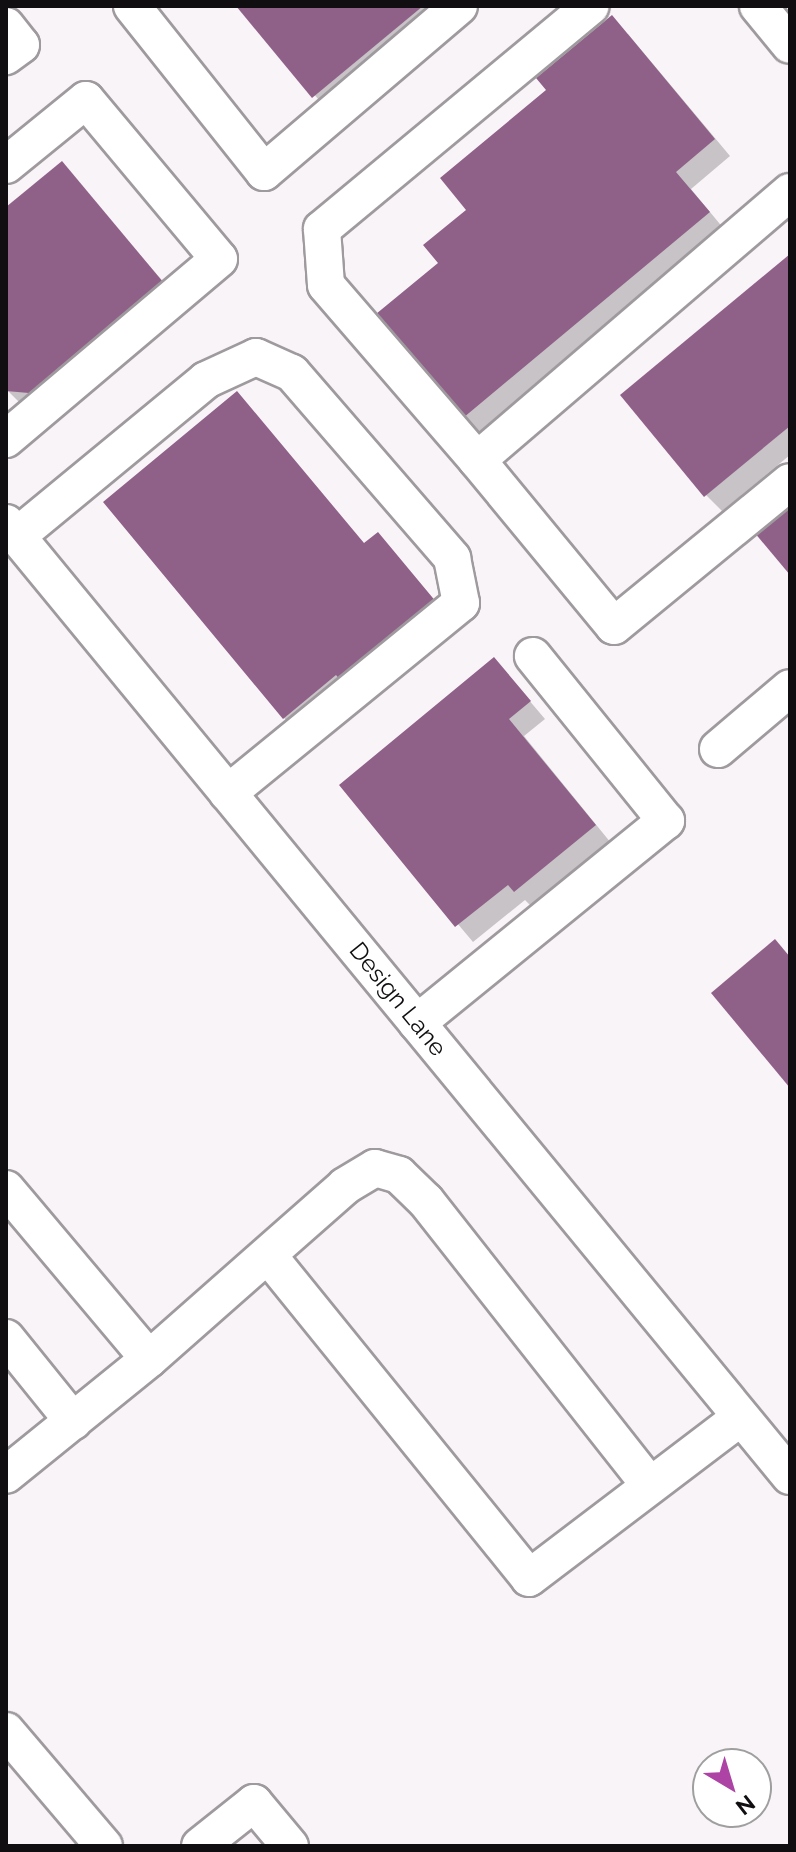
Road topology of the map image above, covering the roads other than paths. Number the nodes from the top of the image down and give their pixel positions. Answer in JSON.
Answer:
{"nodes":[{"id":1,"x":132,"y":6,"type":"edge"},
{"id":2,"x":459,"y":6,"type":"edge"},
{"id":3,"x":591,"y":6,"type":"edge"},
{"id":4,"x":6,"y":26,"type":"edge"},
{"id":5,"x":6,"y":56,"type":"edge"},
{"id":6,"x":6,"y":165,"type":"edge"},
{"id":7,"x":790,"y":192,"type":"edge"},
{"id":8,"x":6,"y":439,"type":"edge"},
{"id":9,"x":477,"y":460,"type":"junction"},
{"id":10,"x":790,"y":482,"type":"edge"},
{"id":11,"x":11,"y":529,"type":"edge"},
{"id":12,"x":533,"y":656,"type":"dead end"},
{"id":13,"x":790,"y":688,"type":"edge"},
{"id":14,"x":718,"y":749,"type":"dead end"},
{"id":15,"x":228,"y":793,"type":"junction"},
{"id":16,"x":417,"y":1023,"type":"junction"},
{"id":17,"x":6,"y":1189,"type":"edge"},
{"id":18,"x":271,"y":1259,"type":"junction"},
{"id":19,"x":6,"y":1338,"type":"edge"},
{"id":20,"x":149,"y":1359,"type":"junction"},
{"id":21,"x":741,"y":1417,"type":"junction"},
{"id":22,"x":73,"y":1421,"type":"junction"},
{"id":23,"x":788,"y":1469,"type":"edge"},
{"id":24,"x":6,"y":1475,"type":"edge"},
{"id":25,"x":650,"y":1486,"type":"junction"},
{"id":26,"x":6,"y":1731,"type":"edge"},
{"id":27,"x":104,"y":1846,"type":"edge"},
{"id":28,"x":200,"y":1846,"type":"edge"},
{"id":29,"x":290,"y":1846,"type":"edge"}],
"edges":[{"from":1,"to":2,"type":"street"},
{"from":3,"to":9,"type":"street"},
{"from":4,"to":5,"type":"street"},
{"from":6,"to":8,"type":"street"},
{"from":7,"to":9,"type":"street"},
{"from":9,"to":10,"type":"street"},
{"from":11,"to":15,"type":"street","name":"Design Lane"},
{"from":11,"to":15,"type":"street"},
{"from":12,"to":16,"type":"street"},
{"from":13,"to":14,"type":"street"},
{"from":15,"to":16,"type":"street","name":"Design Lane"},
{"from":16,"to":21,"type":"street","name":"Design Lane"},
{"from":17,"to":20,"type":"street"},
{"from":18,"to":20,"type":"street"},
{"from":18,"to":25,"type":"street"},
{"from":18,"to":25,"type":"street"},
{"from":19,"to":22,"type":"street"},
{"from":20,"to":22,"type":"street"},
{"from":21,"to":23,"type":"street","name":"Design Lane"},
{"from":21,"to":25,"type":"street"},
{"from":22,"to":24,"type":"street"},
{"from":26,"to":27,"type":"street"},
{"from":28,"to":29,"type":"street"}]}
